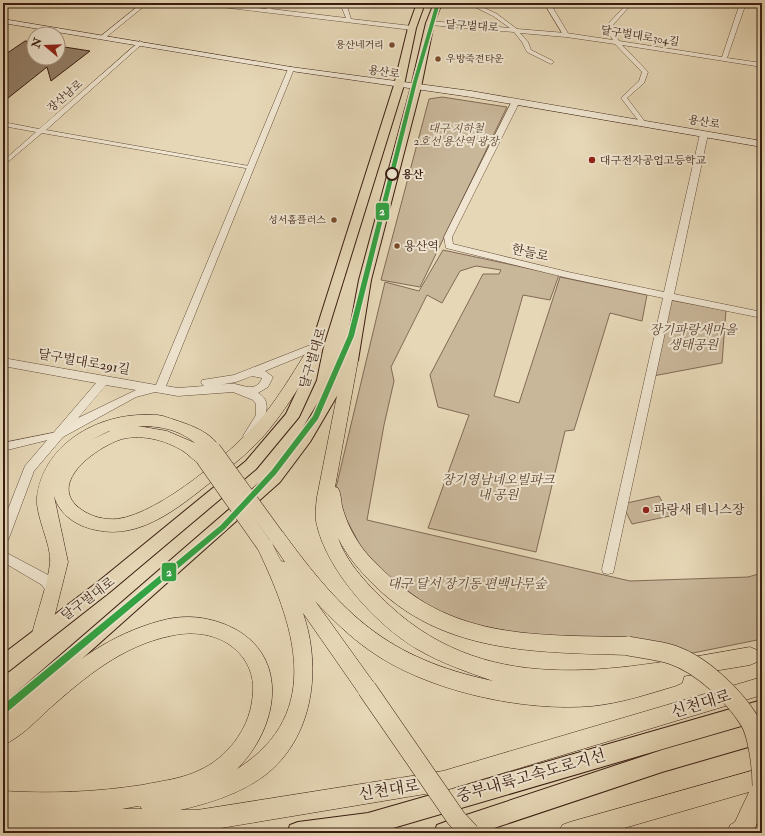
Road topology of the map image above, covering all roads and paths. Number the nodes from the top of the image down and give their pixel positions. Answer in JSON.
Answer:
{"nodes":[{"id":1,"x":145,"y":3,"type":"edge"},
{"id":2,"x":205,"y":3,"type":"edge"},
{"id":3,"x":275,"y":3,"type":"edge"},
{"id":4,"x":343,"y":3,"type":"edge"},
{"id":5,"x":421,"y":3,"type":"edge"},
{"id":6,"x":438,"y":3,"type":"edge"},
{"id":7,"x":470,"y":3,"type":"edge"},
{"id":8,"x":547,"y":3,"type":"edge"},
{"id":9,"x":627,"y":3,"type":"edge"},
{"id":10,"x":743,"y":3,"type":"edge"},
{"id":11,"x":267,"y":11,"type":"junction"},
{"id":12,"x":349,"y":20,"type":"junction"},
{"id":13,"x":3,"y":21,"type":"edge"},
{"id":14,"x":430,"y":23,"type":"junction"},
{"id":15,"x":412,"y":28,"type":"junction"},
{"id":16,"x":514,"y":29,"type":"junction"},
{"id":17,"x":566,"y":35,"type":"junction"},
{"id":18,"x":103,"y":37,"type":"junction"},
{"id":19,"x":615,"y":42,"type":"junction"},
{"id":20,"x":140,"y":43,"type":"junction"},
{"id":21,"x":724,"y":59,"type":"junction"},
{"id":22,"x":550,"y":62,"type":"dead end"},
{"id":23,"x":762,"y":65,"type":"edge"},
{"id":24,"x":291,"y":69,"type":"junction"},
{"id":25,"x":399,"y":85,"type":"junction"},
{"id":26,"x":416,"y":87,"type":"junction"},
{"id":27,"x":514,"y":103,"type":"junction"},
{"id":28,"x":643,"y":123,"type":"junction"},
{"id":29,"x":3,"y":124,"type":"edge"},
{"id":30,"x":40,"y":130,"type":"junction"},
{"id":31,"x":704,"y":134,"type":"junction"},
{"id":32,"x":762,"y":144,"type":"edge"},
{"id":33,"x":3,"y":164,"type":"edge"},
{"id":34,"x":249,"y":168,"type":"junction"},
{"id":35,"x":667,"y":297,"type":"junction"},
{"id":36,"x":762,"y":315,"type":"edge"},
{"id":37,"x":317,"y":346,"type":"junction"},
{"id":38,"x":351,"y":360,"type":"junction"},
{"id":39,"x":3,"y":362,"type":"edge"},
{"id":40,"x":252,"y":372,"type":"junction"},
{"id":41,"x":104,"y":381,"type":"junction"},
{"id":42,"x":160,"y":388,"type":"junction"},
{"id":43,"x":245,"y":392,"type":"junction"},
{"id":44,"x":57,"y":435,"type":"junction"},
{"id":45,"x":3,"y":447,"type":"edge"},
{"id":46,"x":238,"y":452,"type":"junction"},
{"id":47,"x":208,"y":454,"type":"junction"},
{"id":48,"x":330,"y":471,"type":"junction"},
{"id":49,"x":3,"y":538,"type":"edge"},
{"id":50,"x":270,"y":541,"type":"junction"},
{"id":51,"x":3,"y":556,"type":"edge"},
{"id":52,"x":608,"y":569,"type":"dead end"},
{"id":53,"x":53,"y":590,"type":"junction"},
{"id":54,"x":41,"y":634,"type":"junction"},
{"id":55,"x":756,"y":654,"type":"edge"},
{"id":56,"x":3,"y":665,"type":"edge"},
{"id":57,"x":762,"y":686,"type":"edge"},
{"id":58,"x":762,"y":710,"type":"edge"},
{"id":59,"x":3,"y":717,"type":"edge"},
{"id":60,"x":762,"y":732,"type":"edge"},
{"id":61,"x":3,"y":735,"type":"edge"},
{"id":62,"x":762,"y":778,"type":"edge"},
{"id":63,"x":762,"y":786,"type":"edge"},
{"id":64,"x":105,"y":801,"type":"junction"},
{"id":65,"x":3,"y":802,"type":"edge"},
{"id":66,"x":3,"y":818,"type":"edge"},
{"id":67,"x":298,"y":833,"type":"edge"},
{"id":68,"x":445,"y":833,"type":"edge"},
{"id":69,"x":470,"y":833,"type":"edge"},
{"id":70,"x":570,"y":833,"type":"edge"},
{"id":71,"x":738,"y":833,"type":"edge"}],
"edges":[{"from":1,"to":18,"type":"street"},
{"from":2,"to":11,"type":"street"},
{"from":3,"to":11,"type":"street"},
{"from":4,"to":12,"type":"street"},
{"from":5,"to":15,"type":"main road","name":"달구벌대로"},
{"from":6,"to":14,"type":"main road","name":"달구벌대로"},
{"from":7,"to":16,"type":"street","name":"달구벌대로304길"},
{"from":8,"to":17,"type":"street"},
{"from":9,"to":19,"type":"street"},
{"from":10,"to":21,"type":"street"},
{"from":11,"to":12,"type":"street"},
{"from":12,"to":15,"type":"street"},
{"from":13,"to":18,"type":"main road","name":"용산로"},
{"from":14,"to":16,"type":"street","name":"달구벌대로"},
{"from":14,"to":26,"type":"main road","name":"달구벌대로"},
{"from":15,"to":25,"type":"main road","name":"달구벌대로"},
{"from":16,"to":17,"type":"street","name":"달구벌대로304길"},
{"from":16,"to":22,"type":"street","name":"달구벌대로304길"},
{"from":17,"to":19,"type":"street","name":"달구벌대로304길"},
{"from":18,"to":20,"type":"main road","name":"용산로"},
{"from":19,"to":21,"type":"street","name":"달구벌대로304길"},
{"from":19,"to":28,"type":"street"},
{"from":20,"to":24,"type":"main road","name":"용산로"},
{"from":20,"to":30,"type":"street","name":"장산남로"},
{"from":21,"to":23,"type":"street","name":"달구벌대로304길"},
{"from":24,"to":25,"type":"main road","name":"용산로"},
{"from":24,"to":34,"type":"street"},
{"from":25,"to":26,"type":"main road","name":"용산로"},
{"from":25,"to":37,"type":"main road","name":"달구벌대로"},
{"from":26,"to":27,"type":"main road","name":"용산로"},
{"from":26,"to":38,"type":"main road","name":"달구벌대로"},
{"from":27,"to":28,"type":"main road","name":"용산로"},
{"from":27,"to":35,"type":"street","name":"한들로"},
{"from":28,"to":31,"type":"main road","name":"용산로"},
{"from":29,"to":30,"type":"street"},
{"from":30,"to":33,"type":"street","name":"장산남로"},
{"from":30,"to":34,"type":"street"},
{"from":31,"to":32,"type":"main road","name":"용산로"},
{"from":31,"to":35,"type":"street"},
{"from":34,"to":42,"type":"street"},
{"from":35,"to":36,"type":"street","name":"한들로"},
{"from":35,"to":52,"type":"street"},
{"from":37,"to":40,"type":"street"},
{"from":37,"to":46,"type":"highway"},
{"from":37,"to":54,"type":"main road","name":"달구벌대로"},
{"from":38,"to":48,"type":"highway"},
{"from":38,"to":59,"type":"main road","name":"달구벌대로"},
{"from":39,"to":41,"type":"street","name":"달구벌대로291길"},
{"from":40,"to":42,"type":"street"},
{"from":40,"to":43,"type":"street"},
{"from":41,"to":42,"type":"street","name":"달구벌대로291길"},
{"from":41,"to":44,"type":"street"},
{"from":42,"to":43,"type":"street"},
{"from":42,"to":44,"type":"street"},
{"from":43,"to":46,"type":"street"},
{"from":44,"to":45,"type":"street"},
{"from":44,"to":49,"type":"street"},
{"from":46,"to":47,"type":"highway"},
{"from":47,"to":50,"type":"highway","bridge":true},
{"from":47,"to":53,"type":"highway"},
{"from":48,"to":55,"type":"highway"},
{"from":48,"to":63,"type":"highway","bridge":true},
{"from":50,"to":55,"type":"highway"},
{"from":50,"to":64,"type":"highway"},
{"from":50,"to":69,"type":"highway","bridge":true},
{"from":51,"to":53,"type":"street"},
{"from":53,"to":54,"type":"highway"},
{"from":54,"to":56,"type":"main road","name":"달구벌대로"},
{"from":57,"to":66,"type":"highway","name":"신천대로"},
{"from":58,"to":67,"type":"highway","name":"중부내륙고속도로지선"},
{"from":60,"to":68,"type":"highway","name":"중부내륙고속도로지선"},
{"from":61,"to":64,"type":"highway"},
{"from":62,"to":70,"type":"highway"},
{"from":63,"to":71,"type":"highway"},
{"from":64,"to":65,"type":"highway"}]}
